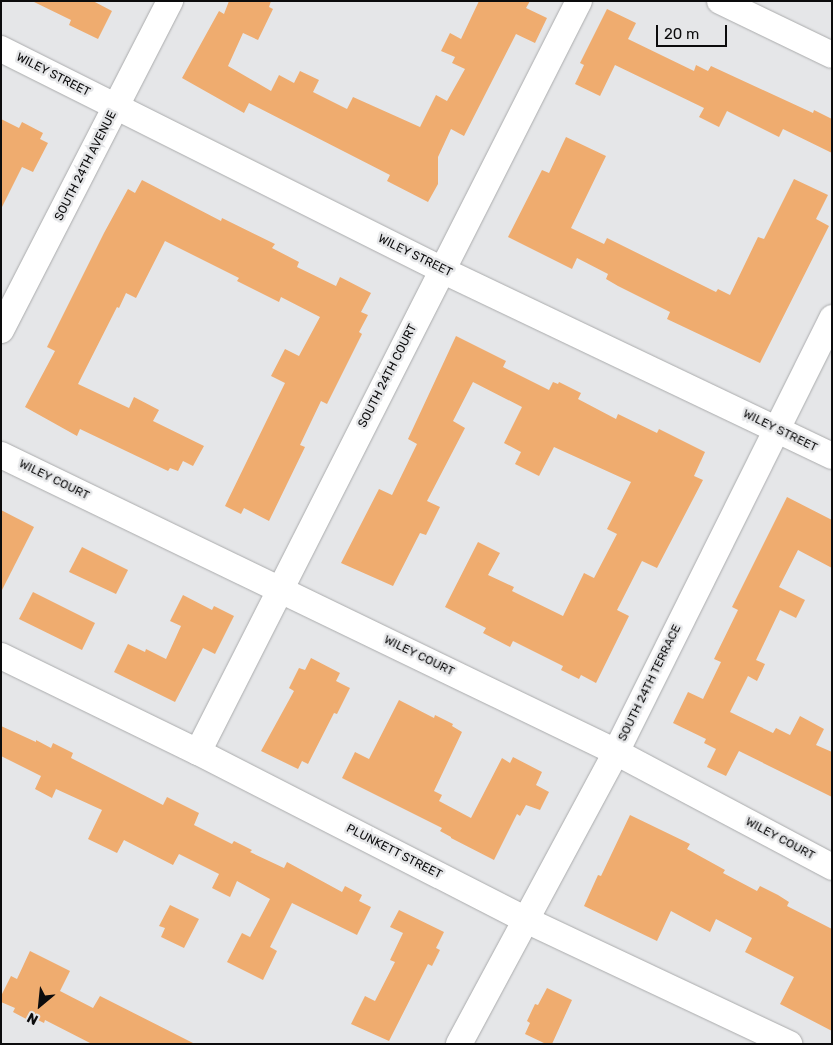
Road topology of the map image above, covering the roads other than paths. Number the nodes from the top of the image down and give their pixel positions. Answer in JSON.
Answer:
{"nodes":[{"id":1,"x":170,"y":1,"type":"edge"},
{"id":2,"x":579,"y":1,"type":"edge"},
{"id":3,"x":720,"y":1,"type":"edge"},
{"id":4,"x":1,"y":49,"type":"edge"},
{"id":5,"x":832,"y":54,"type":"edge"},
{"id":6,"x":116,"y":107,"type":"junction"},
{"id":7,"x":442,"y":270,"type":"junction"},
{"id":8,"x":832,"y":318,"type":"edge"},
{"id":9,"x":1,"y":330,"type":"edge"},
{"id":10,"x":776,"y":429,"type":"junction"},
{"id":11,"x":1,"y":455,"type":"edge"},
{"id":12,"x":832,"y":456,"type":"edge"},
{"id":13,"x":281,"y":589,"type":"junction"},
{"id":14,"x":1,"y":656,"type":"edge"},
{"id":15,"x":198,"y":752,"type":"junction"},
{"id":16,"x":616,"y":752,"type":"junction"},
{"id":17,"x":832,"y":867,"type":"edge"},
{"id":18,"x":526,"y":920,"type":"junction"},
{"id":19,"x":459,"y":1044,"type":"edge"},
{"id":20,"x":789,"y":1044,"type":"edge"}],
"edges":[{"from":1,"to":6,"type":"street","name":"SOUTH 24TH AVENUE"},
{"from":2,"to":7,"type":"street","name":"SOUTH 24TH COURT"},
{"from":3,"to":5,"type":"street"},
{"from":4,"to":6,"type":"street","name":"WILEY STREET"},
{"from":6,"to":7,"type":"street","name":"WILEY STREET"},
{"from":6,"to":9,"type":"street","name":"SOUTH 24TH AVENUE"},
{"from":7,"to":10,"type":"street","name":"WILEY STREET"},
{"from":7,"to":13,"type":"street","name":"SOUTH 24TH COURT"},
{"from":8,"to":10,"type":"street","name":"SOUTH 24TH TERRACE"},
{"from":10,"to":12,"type":"street","name":"WILEY STREET"},
{"from":10,"to":16,"type":"street","name":"SOUTH 24TH TERRACE"},
{"from":11,"to":13,"type":"street","name":"WILEY COURT"},
{"from":13,"to":15,"type":"street","name":"SOUTH 24TH COURT"},
{"from":13,"to":16,"type":"street","name":"WILEY COURT"},
{"from":14,"to":15,"type":"street","name":"PLUNKETT STREET"},
{"from":15,"to":18,"type":"street","name":"PLUNKETT STREET"},
{"from":16,"to":17,"type":"street","name":"WILEY COURT"},
{"from":16,"to":18,"type":"street","name":"SOUTH 24TH TERRACE"},
{"from":18,"to":19,"type":"street","name":"SOUTH 24TH TERRACE"},
{"from":18,"to":20,"type":"street","name":"PLUNKETT STREET"}]}
